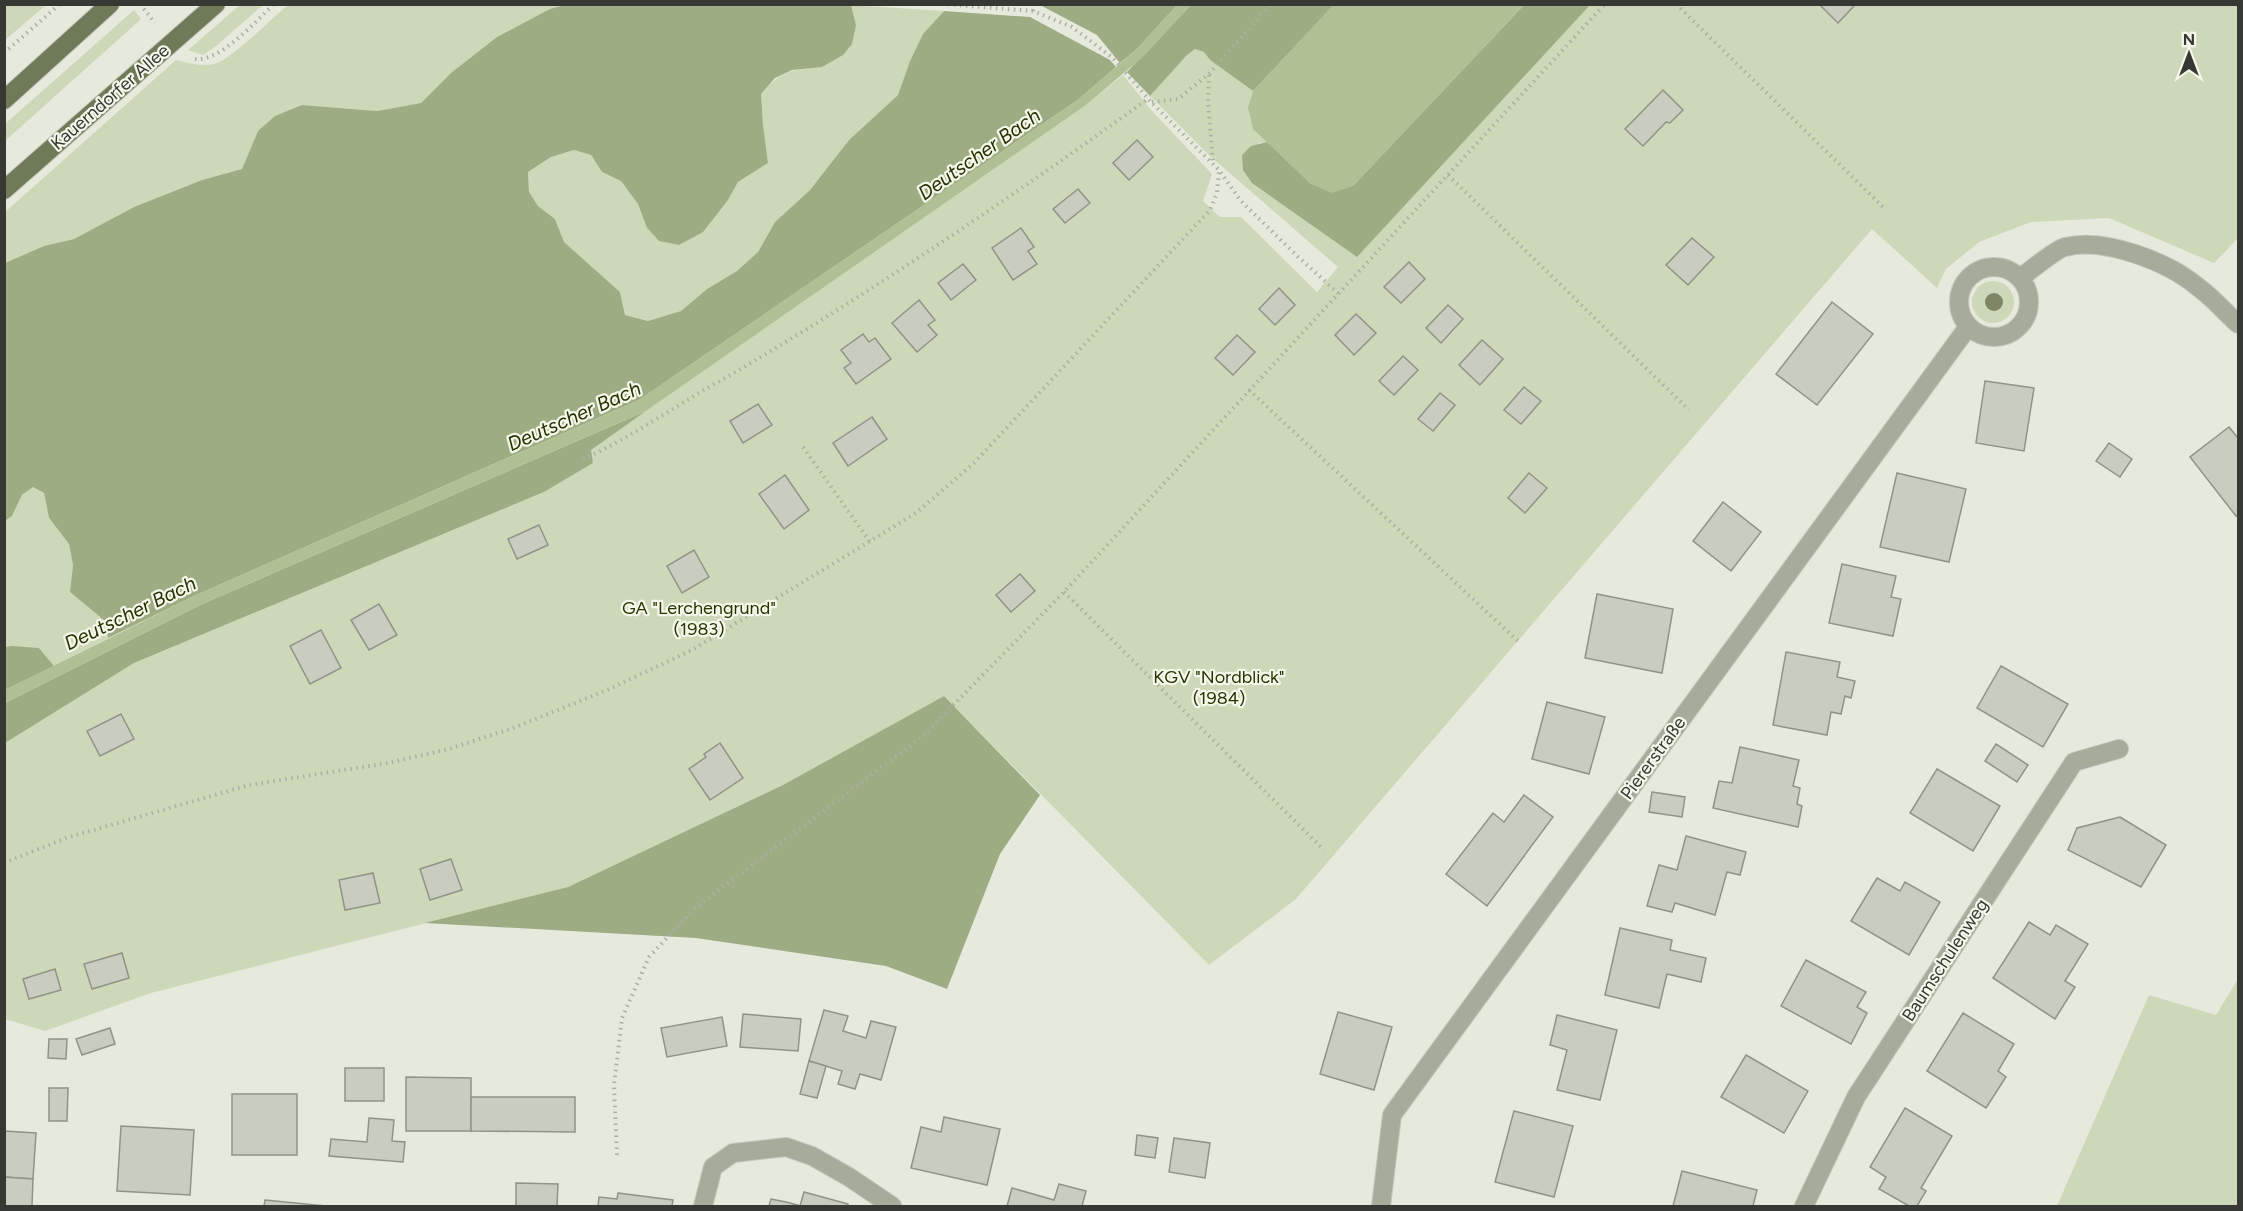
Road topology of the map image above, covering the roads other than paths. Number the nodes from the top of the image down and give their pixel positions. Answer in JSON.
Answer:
{"nodes":[{"id":1,"x":110,"y":4,"type":"edge"},
{"id":2,"x":216,"y":4,"type":"edge"},
{"id":3,"x":4,"y":100,"type":"edge"},
{"id":4,"x":4,"y":190,"type":"edge"},
{"id":5,"x":2020,"y":278,"type":"junction"},
{"id":6,"x":2238,"y":324,"type":"edge"},
{"id":7,"x":1968,"y":327,"type":"junction"},
{"id":8,"x":2119,"y":750,"type":"dead end"},
{"id":9,"x":703,"y":1206,"type":"edge"},
{"id":10,"x":892,"y":1206,"type":"edge"},
{"id":11,"x":1381,"y":1206,"type":"edge"},
{"id":12,"x":1804,"y":1206,"type":"edge"}],
"edges":[{"from":1,"to":3,"type":"main road"},
{"from":2,"to":4,"type":"main road","name":"Kauerndorfer Allee"},
{"from":5,"to":6,"type":"street"},
{"from":5,"to":7,"type":"street"},
{"from":5,"to":7,"type":"street"},
{"from":7,"to":11,"type":"street","name":"Piererstraße"},
{"from":8,"to":12,"type":"street","name":"Baumschulenweg"},
{"from":9,"to":10,"type":"street"}]}
